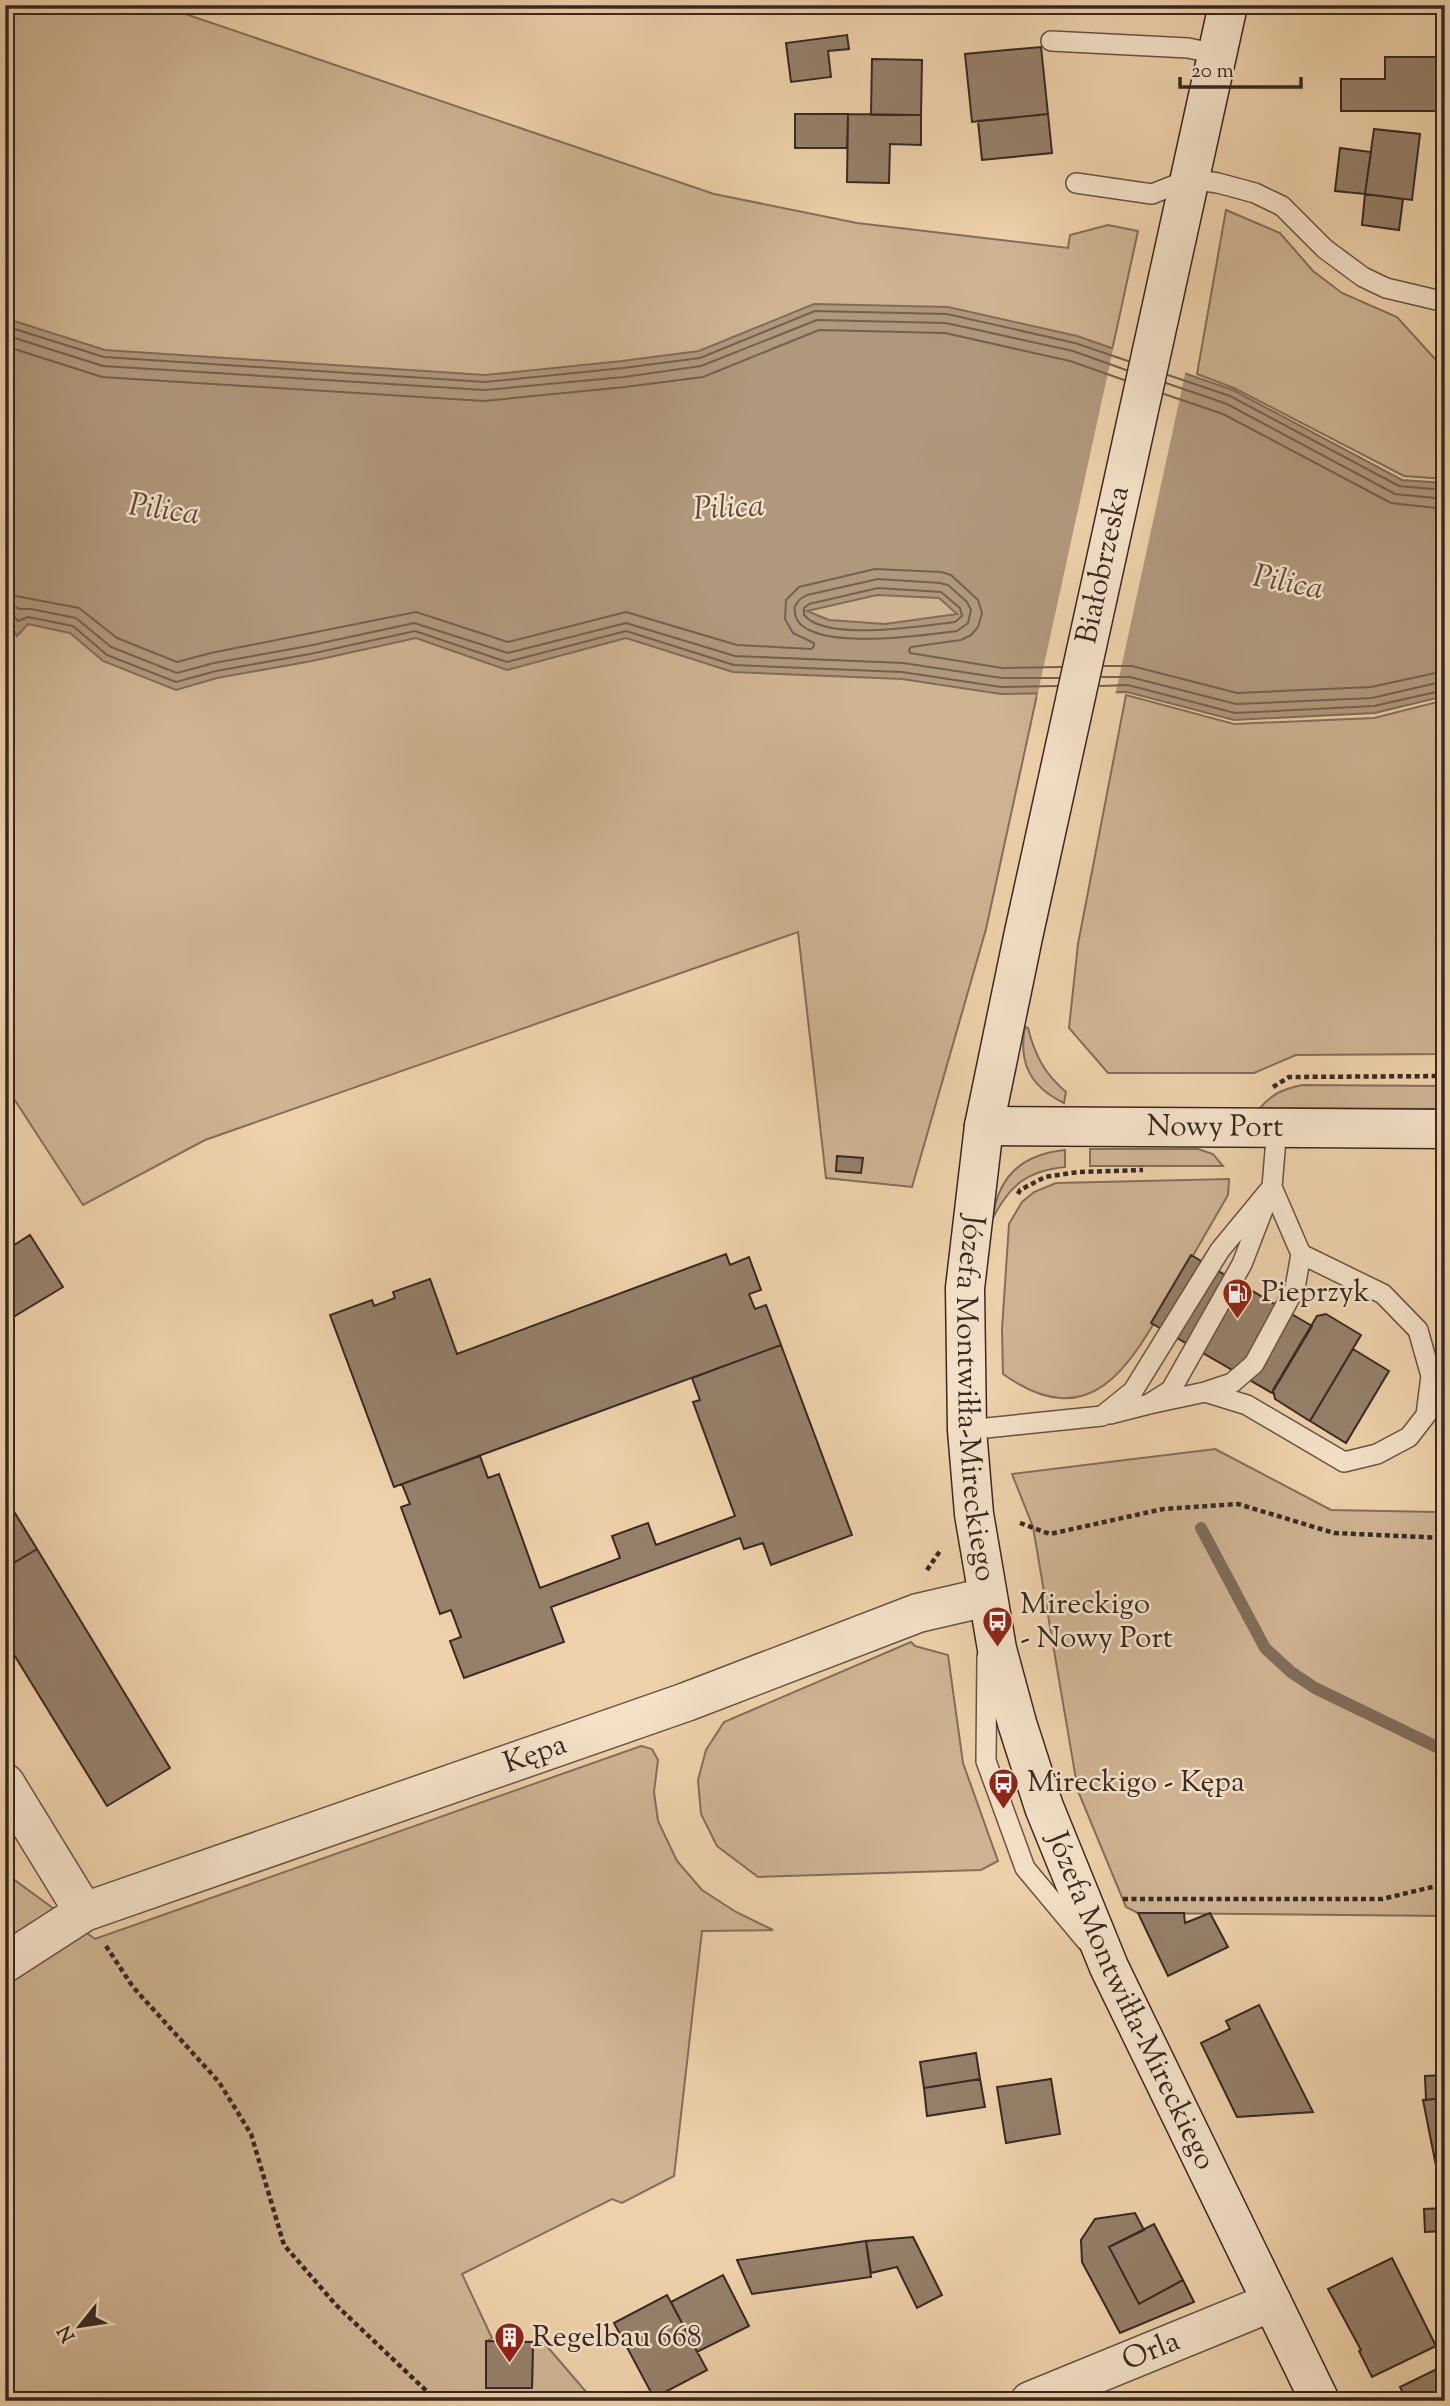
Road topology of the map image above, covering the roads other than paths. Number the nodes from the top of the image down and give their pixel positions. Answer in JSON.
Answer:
{"nodes":[{"id":1,"x":1228,"y":5,"type":"edge"},
{"id":2,"x":1051,"y":40,"type":"dead end"},
{"id":3,"x":1217,"y":54,"type":"junction"},
{"id":4,"x":1189,"y":179,"type":"junction"},
{"id":5,"x":1076,"y":183,"type":"dead end"},
{"id":6,"x":1445,"y":302,"type":"edge"},
{"id":7,"x":984,"y":1126,"type":"junction"},
{"id":8,"x":1277,"y":1127,"type":"junction"},
{"id":9,"x":1445,"y":1129,"type":"edge"},
{"id":10,"x":1272,"y":1187,"type":"junction"},
{"id":11,"x":1301,"y":1254,"type":"junction"},
{"id":12,"x":1205,"y":1392,"type":"junction"},
{"id":13,"x":1149,"y":1404,"type":"junction"},
{"id":14,"x":1102,"y":1416,"type":"junction"},
{"id":15,"x":967,"y":1430,"type":"junction"},
{"id":16,"x":987,"y":1597,"type":"junction"},
{"id":17,"x":5,"y":1783,"type":"edge"},
{"id":18,"x":84,"y":1912,"type":"junction"},
{"id":19,"x":5,"y":1963,"type":"edge"},
{"id":20,"x":1272,"y":2302,"type":"junction"},
{"id":21,"x":1030,"y":2401,"type":"edge"},
{"id":22,"x":1320,"y":2401,"type":"edge"}],
"edges":[{"from":1,"to":3,"type":"main road","name":"Białobrzeska"},
{"from":2,"to":3,"type":"lane"},
{"from":3,"to":4,"type":"main road","name":"Białobrzeska"},
{"from":4,"to":5,"type":"lane"},
{"from":4,"to":6,"type":"lane"},
{"from":4,"to":7,"type":"main road","name":"Białobrzeska"},
{"from":7,"to":8,"type":"main road","name":"Nowy Port"},
{"from":7,"to":15,"type":"main road","name":"Józefa Montwiłła-Mireckiego"},
{"from":8,"to":9,"type":"main road","name":"Nowy Port"},
{"from":8,"to":10,"type":"lane"},
{"from":10,"to":11,"type":"lane"},
{"from":10,"to":13,"type":"lane"},
{"from":10,"to":14,"type":"lane"},
{"from":11,"to":12,"type":"lane"},
{"from":11,"to":12,"type":"lane"},
{"from":12,"to":13,"type":"lane"},
{"from":13,"to":14,"type":"lane"},
{"from":14,"to":15,"type":"lane"},
{"from":15,"to":16,"type":"main road","name":"Józefa Montwiłła-Mireckiego"},
{"from":16,"to":18,"type":"main road","name":"Kępa"},
{"from":16,"to":20,"type":"main road","name":"Józefa Montwiłła-Mireckiego"},
{"from":17,"to":18,"type":"main road"},
{"from":18,"to":19,"type":"main road","name":"Kępa"},
{"from":20,"to":21,"type":"main road","name":"Orla"},
{"from":20,"to":22,"type":"main road","name":"Józefa Montwiłła-Mireckiego"}]}
